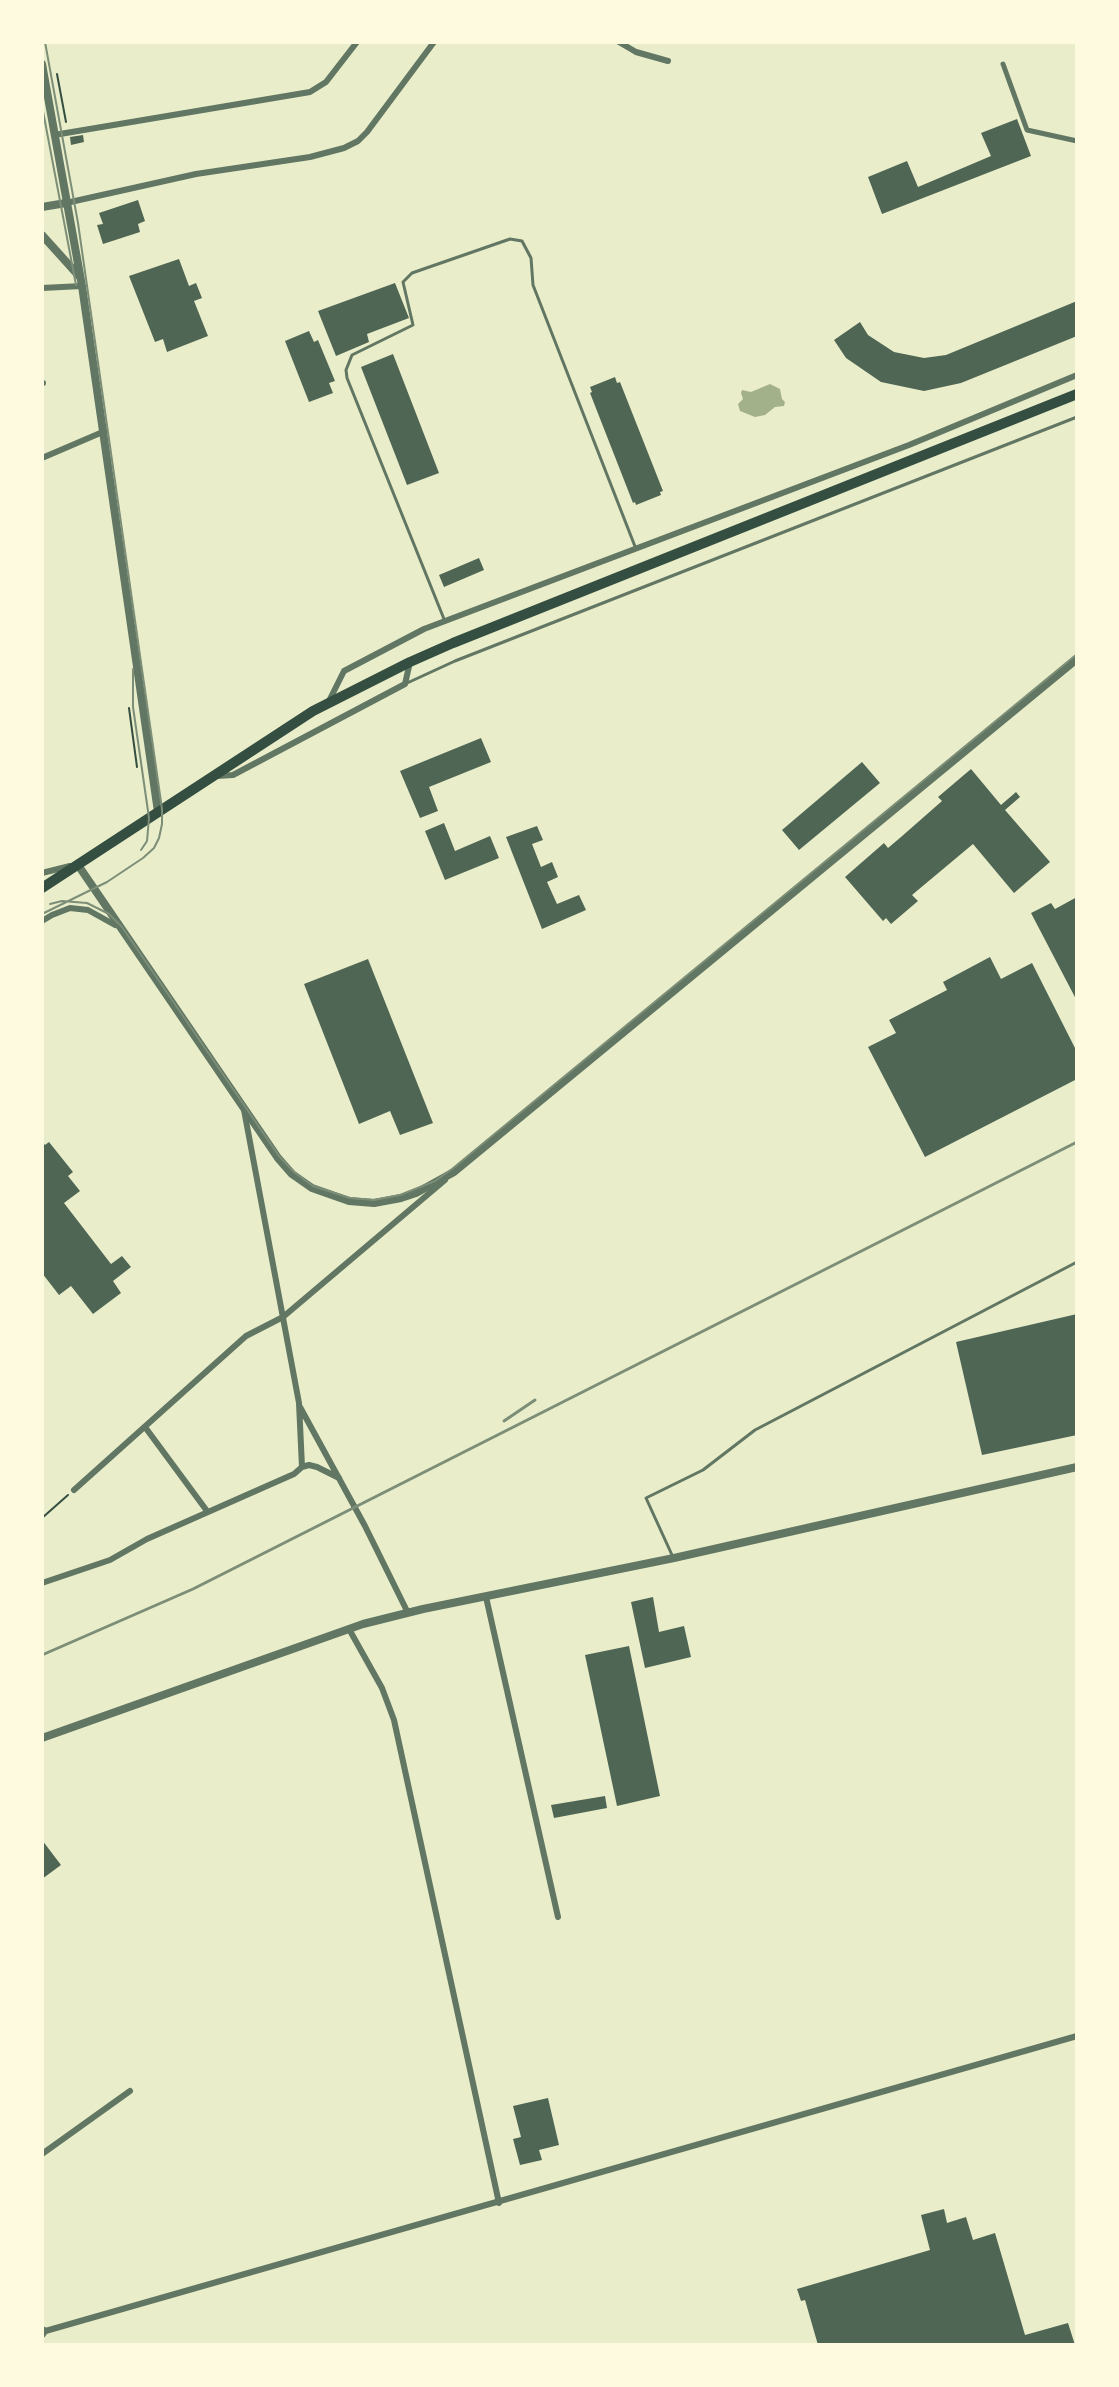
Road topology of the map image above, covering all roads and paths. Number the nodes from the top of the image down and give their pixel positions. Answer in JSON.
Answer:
{"nodes":[{"id":1,"x":357,"y":42,"type":"edge"},
{"id":2,"x":434,"y":42,"type":"edge"},
{"id":3,"x":619,"y":42,"type":"edge"},
{"id":4,"x":668,"y":61,"type":"dead end"},
{"id":5,"x":42,"y":64,"type":"edge"},
{"id":6,"x":1003,"y":64,"type":"dead end"},
{"id":7,"x":57,"y":74,"type":"dead end"},
{"id":8,"x":66,"y":122,"type":"dead end"},
{"id":9,"x":54,"y":135,"type":"junction"},
{"id":10,"x":1077,"y":141,"type":"edge"},
{"id":11,"x":66,"y":203,"type":"junction"},
{"id":12,"x":42,"y":207,"type":"edge"},
{"id":13,"x":42,"y":235,"type":"edge"},
{"id":14,"x":82,"y":283,"type":"junction"},
{"id":15,"x":42,"y":288,"type":"edge"},
{"id":16,"x":1077,"y":375,"type":"edge"},
{"id":17,"x":1077,"y":394,"type":"edge"},
{"id":18,"x":1077,"y":417,"type":"edge"},
{"id":19,"x":105,"y":431,"type":"junction"},
{"id":20,"x":42,"y":458,"type":"edge"},
{"id":21,"x":636,"y":549,"type":"junction"},
{"id":22,"x":445,"y":622,"type":"junction"},
{"id":23,"x":1077,"y":659,"type":"edge"},
{"id":24,"x":410,"y":662,"type":"junction"},
{"id":25,"x":405,"y":684,"type":"junction"},
{"id":26,"x":328,"y":703,"type":"junction"},
{"id":27,"x":129,"y":708,"type":"dead end"},
{"id":28,"x":137,"y":767,"type":"dead end"},
{"id":29,"x":213,"y":776,"type":"junction"},
{"id":30,"x":158,"y":812,"type":"junction"},
{"id":31,"x":78,"y":865,"type":"junction"},
{"id":32,"x":42,"y":873,"type":"edge"},
{"id":33,"x":42,"y":888,"type":"edge"},
{"id":34,"x":42,"y":921,"type":"edge"},
{"id":35,"x":125,"y":934,"type":"junction"},
{"id":36,"x":244,"y":1109,"type":"junction"},
{"id":37,"x":454,"y":1172,"type":"junction"},
{"id":38,"x":1077,"y":1262,"type":"edge"},
{"id":39,"x":283,"y":1317,"type":"junction"},
{"id":40,"x":299,"y":1403,"type":"junction"},
{"id":41,"x":145,"y":1427,"type":"junction"},
{"id":42,"x":302,"y":1467,"type":"junction"},
{"id":43,"x":1077,"y":1467,"type":"edge"},
{"id":44,"x":339,"y":1478,"type":"junction"},
{"id":45,"x":74,"y":1490,"type":"joint"},
{"id":46,"x":207,"y":1511,"type":"junction"},
{"id":47,"x":42,"y":1518,"type":"edge"},
{"id":48,"x":674,"y":1558,"type":"junction"},
{"id":49,"x":42,"y":1583,"type":"edge"},
{"id":50,"x":486,"y":1597,"type":"junction"},
{"id":51,"x":408,"y":1613,"type":"junction"},
{"id":52,"x":349,"y":1629,"type":"junction"},
{"id":53,"x":42,"y":1738,"type":"edge"},
{"id":54,"x":558,"y":1917,"type":"dead end"},
{"id":55,"x":1077,"y":2036,"type":"edge"},
{"id":56,"x":130,"y":2091,"type":"dead end"},
{"id":57,"x":42,"y":2154,"type":"edge"},
{"id":58,"x":499,"y":2203,"type":"junction"},
{"id":59,"x":43,"y":2332,"type":"edge"}],
"edges":[{"from":1,"to":9,"type":"street"},
{"from":2,"to":11,"type":"street"},
{"from":3,"to":4,"type":"street"},
{"from":5,"to":9,"type":"street"},
{"from":6,"to":10,"type":"street"},
{"from":7,"to":8,"type":"path"},
{"from":9,"to":11,"type":"street"},
{"from":11,"to":12,"type":"street"},
{"from":11,"to":14,"type":"street"},
{"from":13,"to":14,"type":"street"},
{"from":14,"to":15,"type":"street"},
{"from":14,"to":19,"type":"street"},
{"from":16,"to":21,"type":"street"},
{"from":17,"to":24,"type":"main road"},
{"from":18,"to":25,"type":"lane"},
{"from":19,"to":20,"type":"street"},
{"from":19,"to":30,"type":"street"},
{"from":21,"to":22,"type":"street"},
{"from":21,"to":22,"type":"lane"},
{"from":22,"to":26,"type":"street"},
{"from":23,"to":37,"type":"street"},
{"from":24,"to":25,"type":"street"},
{"from":24,"to":26,"type":"main road"},
{"from":25,"to":29,"type":"street"},
{"from":26,"to":29,"type":"main road"},
{"from":27,"to":28,"type":"path"},
{"from":29,"to":30,"type":"main road"},
{"from":30,"to":31,"type":"main road"},
{"from":31,"to":32,"type":"street"},
{"from":31,"to":33,"type":"main road"},
{"from":31,"to":35,"type":"street"},
{"from":34,"to":35,"type":"street"},
{"from":35,"to":36,"type":"street"},
{"from":36,"to":37,"type":"street"},
{"from":36,"to":39,"type":"street"},
{"from":37,"to":39,"type":"street"},
{"from":38,"to":48,"type":"lane"},
{"from":39,"to":40,"type":"street"},
{"from":39,"to":41,"type":"street"},
{"from":40,"to":42,"type":"street"},
{"from":40,"to":44,"type":"street"},
{"from":41,"to":45,"type":"street"},
{"from":41,"to":46,"type":"street"},
{"from":42,"to":44,"type":"street"},
{"from":42,"to":46,"type":"street"},
{"from":43,"to":48,"type":"street"},
{"from":44,"to":51,"type":"street"},
{"from":45,"to":47,"type":"path"},
{"from":46,"to":49,"type":"street"},
{"from":48,"to":50,"type":"street"},
{"from":50,"to":51,"type":"street"},
{"from":50,"to":54,"type":"street"},
{"from":51,"to":52,"type":"street"},
{"from":52,"to":53,"type":"street"},
{"from":52,"to":58,"type":"street"},
{"from":55,"to":58,"type":"street"},
{"from":56,"to":57,"type":"street"},
{"from":58,"to":59,"type":"street"}]}
